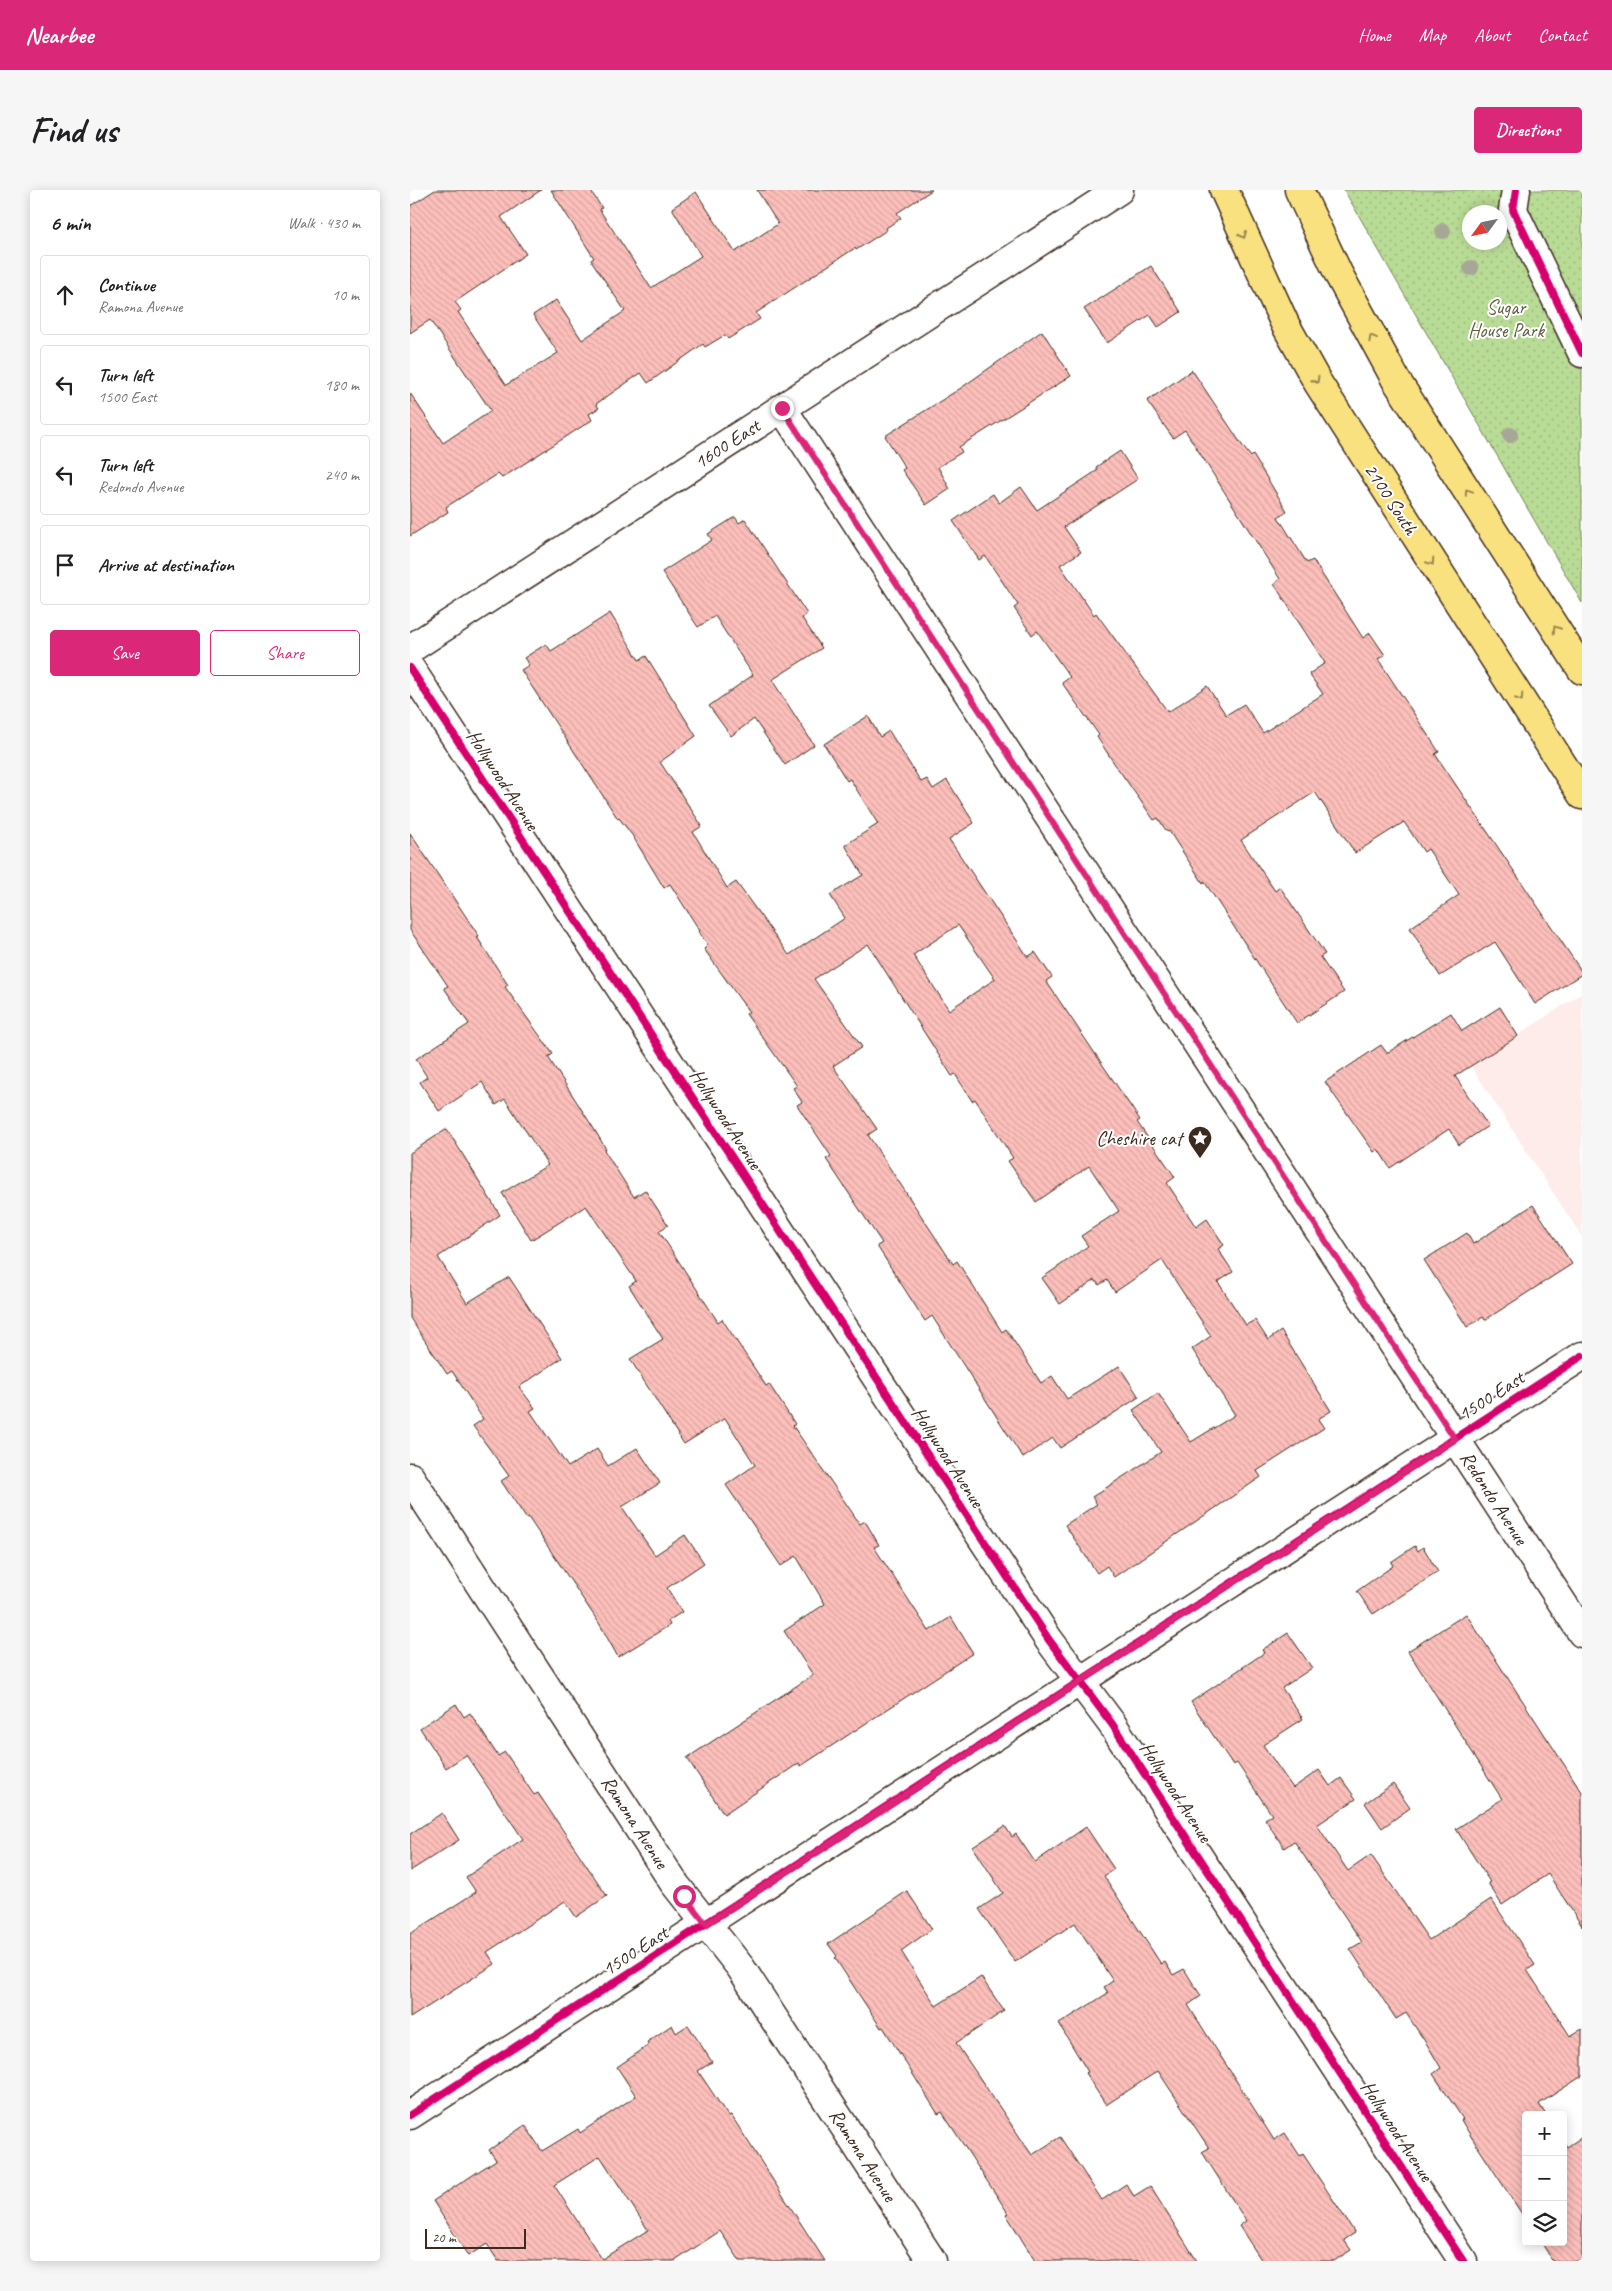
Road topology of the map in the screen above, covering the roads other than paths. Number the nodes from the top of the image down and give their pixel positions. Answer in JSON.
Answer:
{"nodes":[{"id":1,"x":1119,"y":190,"type":"edge"},
{"id":2,"x":1224,"y":190,"type":"edge"},
{"id":3,"x":1300,"y":190,"type":"edge"},
{"id":4,"x":1516,"y":190,"type":"edge"},
{"id":5,"x":1582,"y":354,"type":"edge"},
{"id":6,"x":782,"y":408,"type":"junction"},
{"id":7,"x":410,"y":649,"type":"edge"},
{"id":8,"x":410,"y":668,"type":"edge"},
{"id":9,"x":1582,"y":670,"type":"edge"},
{"id":10,"x":1582,"y":795,"type":"edge"},
{"id":11,"x":1582,"y":1356,"type":"edge"},
{"id":12,"x":1455,"y":1439,"type":"junction"},
{"id":13,"x":410,"y":1477,"type":"edge"},
{"id":14,"x":1582,"y":1633,"type":"edge"},
{"id":15,"x":1080,"y":1682,"type":"junction"},
{"id":16,"x":706,"y":1924,"type":"junction"},
{"id":17,"x":410,"y":2115,"type":"edge"},
{"id":18,"x":932,"y":2261,"type":"edge"},
{"id":19,"x":1463,"y":2261,"type":"edge"}],
"edges":[{"from":1,"to":6,"type":"street","name":"1600 East"},
{"from":2,"to":10,"type":"main road","name":"2100 South","one_way":true},
{"from":9,"to":3,"type":"main road","one_way":true},
{"from":4,"to":5,"type":"street"},
{"from":6,"to":7,"type":"street","name":"1600 East"},
{"from":6,"to":12,"type":"street","name":"Redondo Avenue"},
{"from":8,"to":15,"type":"street","name":"Hollywood Avenue"},
{"from":11,"to":12,"type":"street","name":"1500 East"},
{"from":12,"to":14,"type":"street","name":"Redondo Avenue"},
{"from":12,"to":15,"type":"street","name":"1500 East"},
{"from":13,"to":16,"type":"street","name":"Ramona Avenue"},
{"from":15,"to":16,"type":"street","name":"1500 East"},
{"from":15,"to":19,"type":"street","name":"Hollywood Avenue"},
{"from":16,"to":17,"type":"street","name":"1500 East"},
{"from":16,"to":18,"type":"street","name":"Ramona Avenue"}]}
